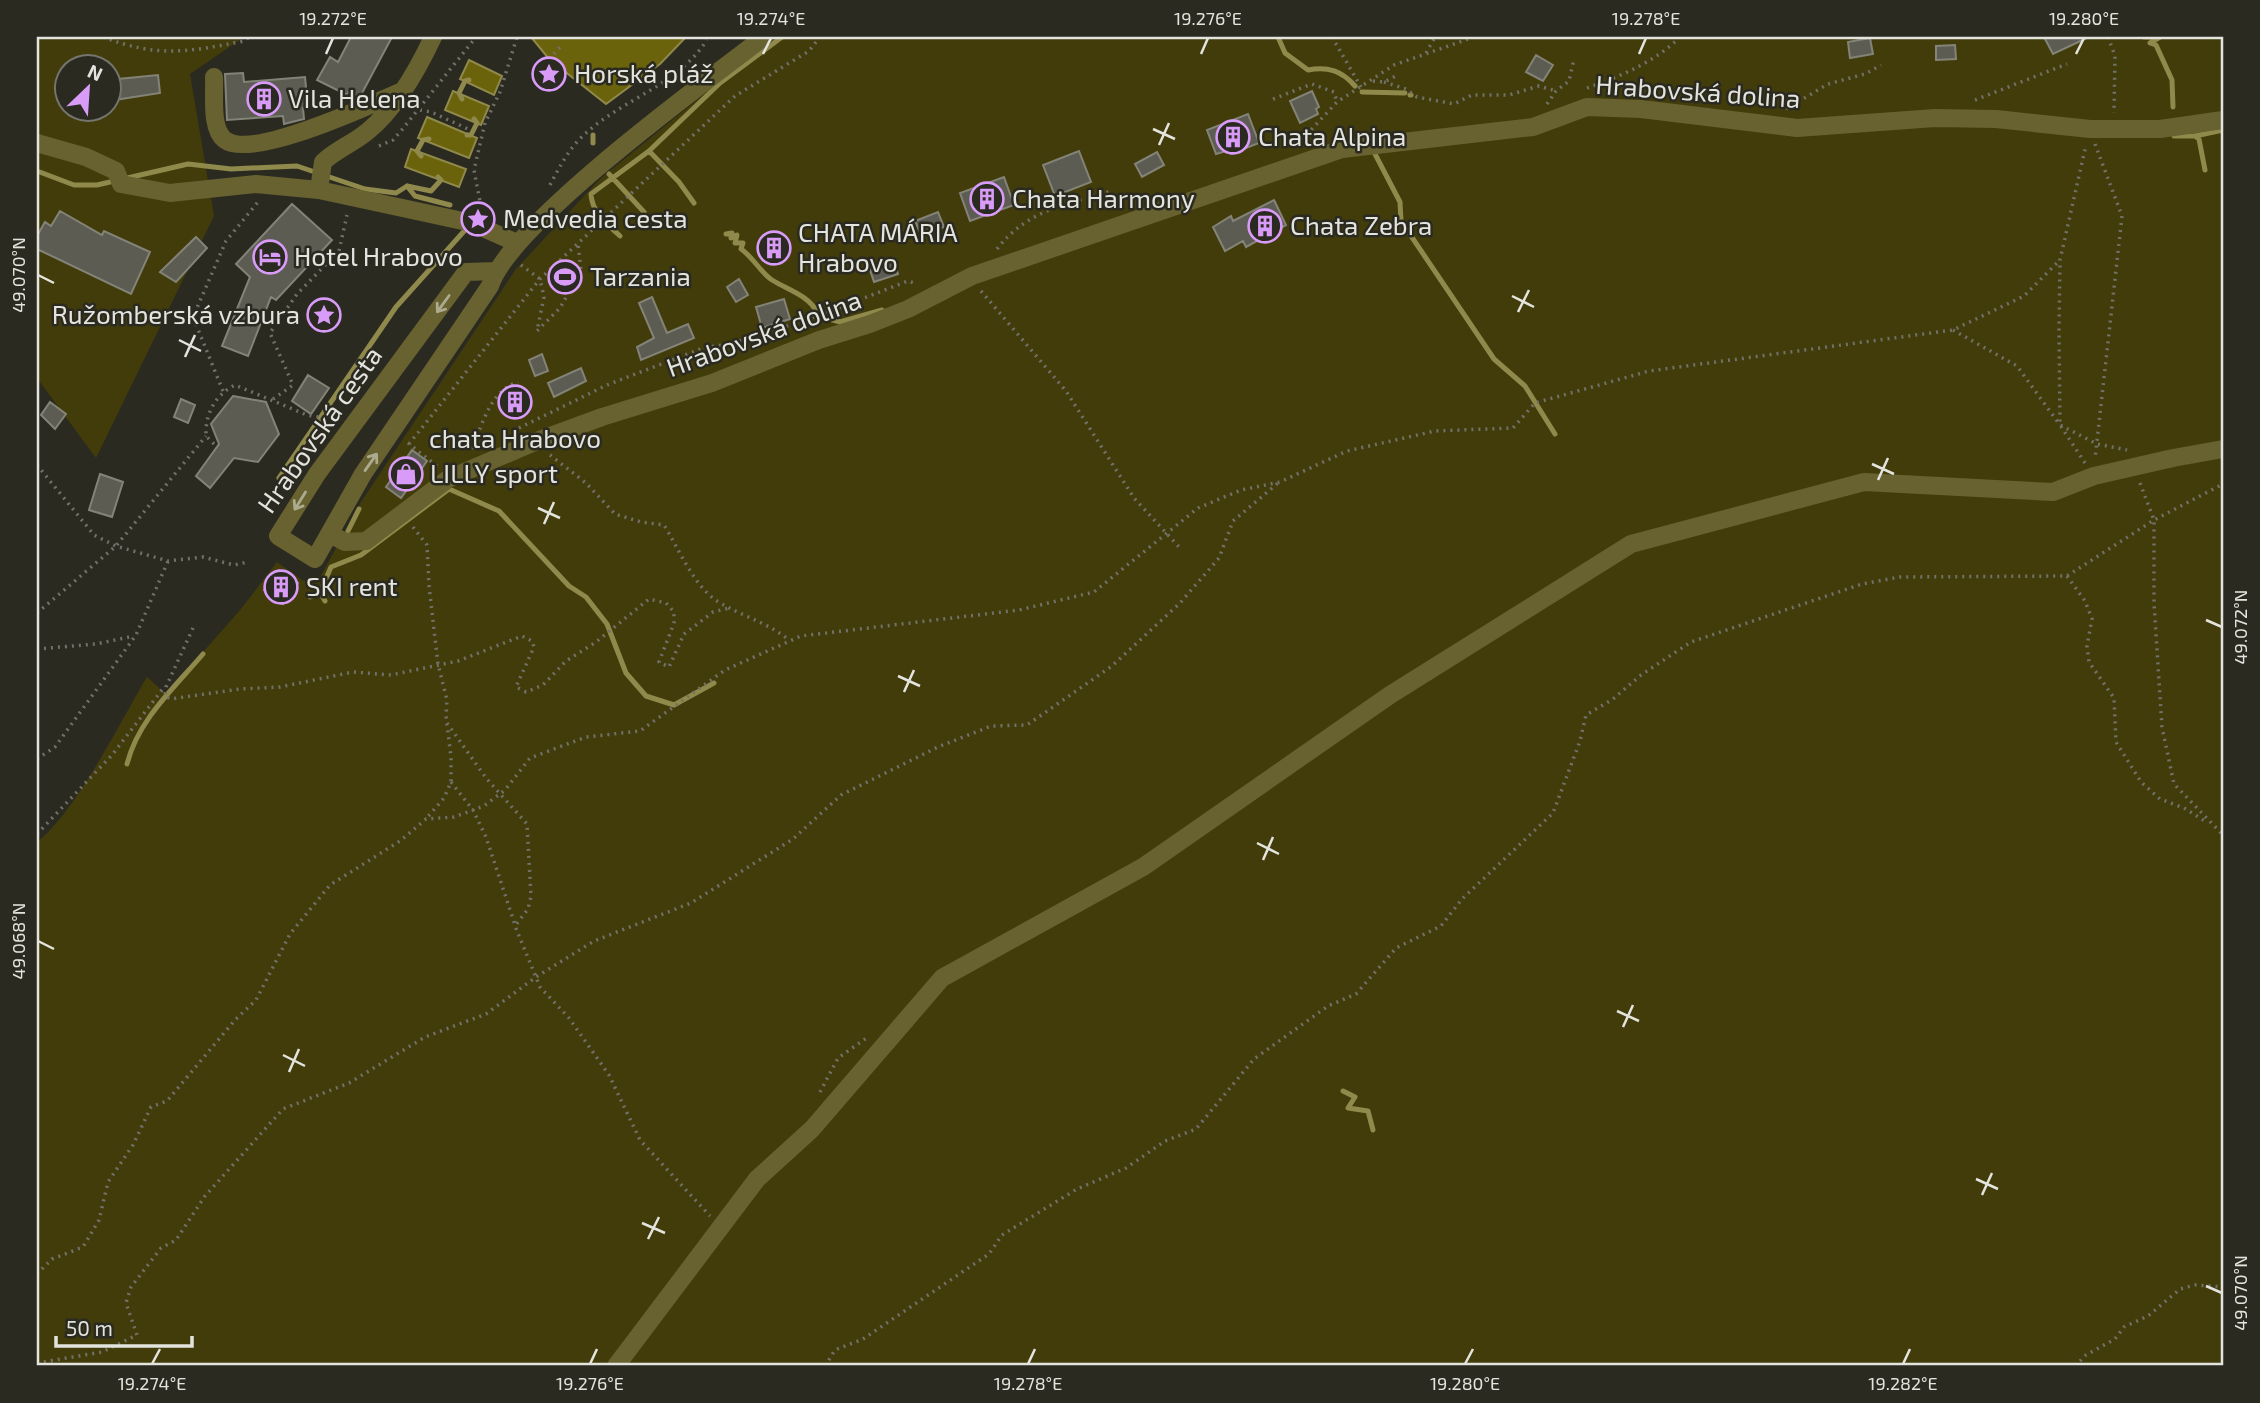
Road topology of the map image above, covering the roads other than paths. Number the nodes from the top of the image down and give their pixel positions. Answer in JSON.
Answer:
{"nodes":[{"id":1,"x":433,"y":37,"type":"edge"},
{"id":2,"x":764,"y":37,"type":"edge"},
{"id":3,"x":214,"y":77,"type":"dead end"},
{"id":4,"x":400,"y":92,"type":"junction"},
{"id":5,"x":2223,"y":120,"type":"edge"},
{"id":6,"x":37,"y":143,"type":"edge"},
{"id":7,"x":320,"y":177,"type":"junction"},
{"id":8,"x":517,"y":243,"type":"junction"},
{"id":9,"x":495,"y":271,"type":"junction"},
{"id":10,"x":2223,"y":449,"type":"edge"},
{"id":11,"x":330,"y":534,"type":"junction"},
{"id":12,"x":615,"y":1366,"type":"edge"}],
"edges":[{"from":1,"to":4,"type":"street"},
{"from":2,"to":8,"type":"street","name":"Hrabovská cesta"},
{"from":3,"to":4,"type":"street"},
{"from":4,"to":7,"type":"street"},
{"from":5,"to":11,"type":"street","name":"Hrabovská dolina"},
{"from":6,"to":7,"type":"street"},
{"from":7,"to":8,"type":"street"},
{"from":8,"to":9,"type":"street","name":"Hrabovská cesta"},
{"from":11,"to":9,"type":"street","name":"Hrabovská cesta","one_way":true},
{"from":9,"to":11,"type":"street","name":"Hrabovská cesta","one_way":true},
{"from":10,"to":12,"type":"street"}]}
